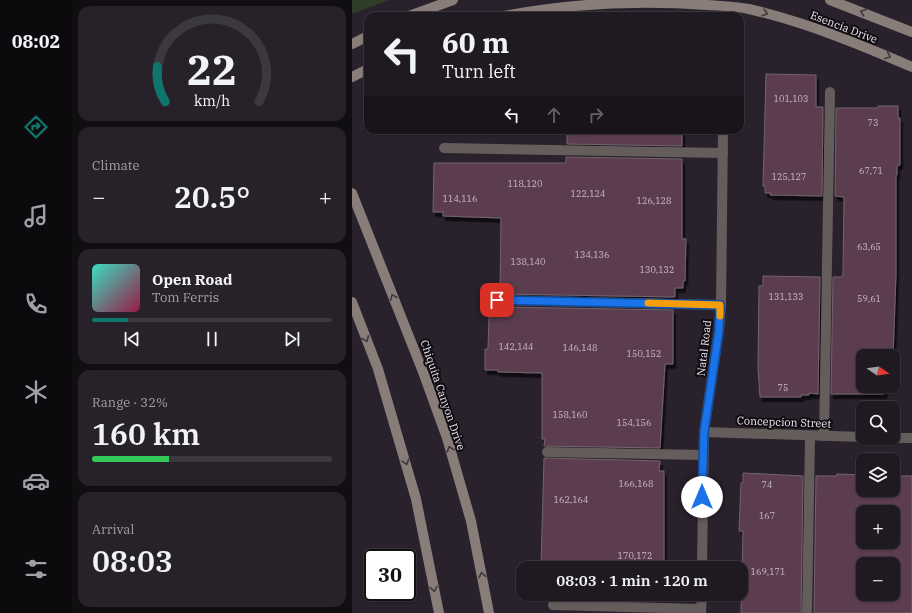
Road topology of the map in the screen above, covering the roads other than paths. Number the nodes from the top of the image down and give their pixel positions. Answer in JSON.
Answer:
{"nodes":[{"id":1,"x":453,"y":0,"type":"edge"},
{"id":2,"x":830,"y":0,"type":"edge"},
{"id":3,"x":420,"y":12,"type":"edge"},
{"id":4,"x":523,"y":12,"type":"edge"},
{"id":5,"x":912,"y":32,"type":"edge"},
{"id":6,"x":364,"y":38,"type":"edge"},
{"id":7,"x":352,"y":44,"type":"edge"},
{"id":8,"x":912,"y":67,"type":"edge"},
{"id":9,"x":364,"y":71,"type":"edge"},
{"id":10,"x":352,"y":77,"type":"edge"},
{"id":11,"x":830,"y":92,"type":"dead end"},
{"id":12,"x":723,"y":134,"type":"edge"},
{"id":13,"x":444,"y":148,"type":"dead end"},
{"id":14,"x":723,"y":153,"type":"junction"},
{"id":15,"x":352,"y":193,"type":"edge"},
{"id":16,"x":497,"y":300,"type":"dead end"},
{"id":17,"x":352,"y":302,"type":"edge"},
{"id":18,"x":720,"y":305,"type":"junction"},
{"id":19,"x":704,"y":432,"type":"junction"},
{"id":20,"x":810,"y":436,"type":"junction"},
{"id":21,"x":824,"y":436,"type":"junction"},
{"id":22,"x":856,"y":437,"type":"edge"},
{"id":23,"x":900,"y":438,"type":"edge"},
{"id":24,"x":912,"y":438,"type":"edge"},
{"id":25,"x":547,"y":452,"type":"dead end"},
{"id":26,"x":702,"y":455,"type":"junction"},
{"id":27,"x":702,"y":561,"type":"edge"},
{"id":28,"x":702,"y":601,"type":"edge"},
{"id":29,"x":553,"y":605,"type":"dead end"},
{"id":30,"x":701,"y":611,"type":"edge"},
{"id":31,"x":438,"y":613,"type":"edge"},
{"id":32,"x":489,"y":613,"type":"edge"},
{"id":33,"x":807,"y":613,"type":"edge"}],
"edges":[{"from":1,"to":3,"type":"main road"},
{"from":5,"to":2,"type":"main road","name":"Esencia Drive","one_way":true},
{"from":4,"to":8,"type":"main road","name":"Esencia Drive","one_way":true},
{"from":6,"to":7,"type":"main road"},
{"from":9,"to":10,"type":"main road"},
{"from":11,"to":21,"type":"street"},
{"from":12,"to":14,"type":"street","name":"Natal Road"},
{"from":13,"to":14,"type":"street"},
{"from":14,"to":18,"type":"street","name":"Natal Road"},
{"from":32,"to":15,"type":"main road","name":"Chiquita Canyon Drive","one_way":true},
{"from":16,"to":18,"type":"street"},
{"from":17,"to":31,"type":"main road","one_way":true},
{"from":18,"to":19,"type":"street","name":"Natal Road"},
{"from":19,"to":20,"type":"street","name":"Concepcion Street"},
{"from":19,"to":26,"type":"street","name":"Natal Road"},
{"from":20,"to":21,"type":"street","name":"Concepcion Street"},
{"from":20,"to":33,"type":"street"},
{"from":21,"to":22,"type":"street","name":"Concepcion Street"},
{"from":23,"to":24,"type":"street"},
{"from":25,"to":26,"type":"street"},
{"from":26,"to":27,"type":"street","name":"Natal Road"},
{"from":28,"to":30,"type":"street"},
{"from":29,"to":30,"type":"street"}]}
